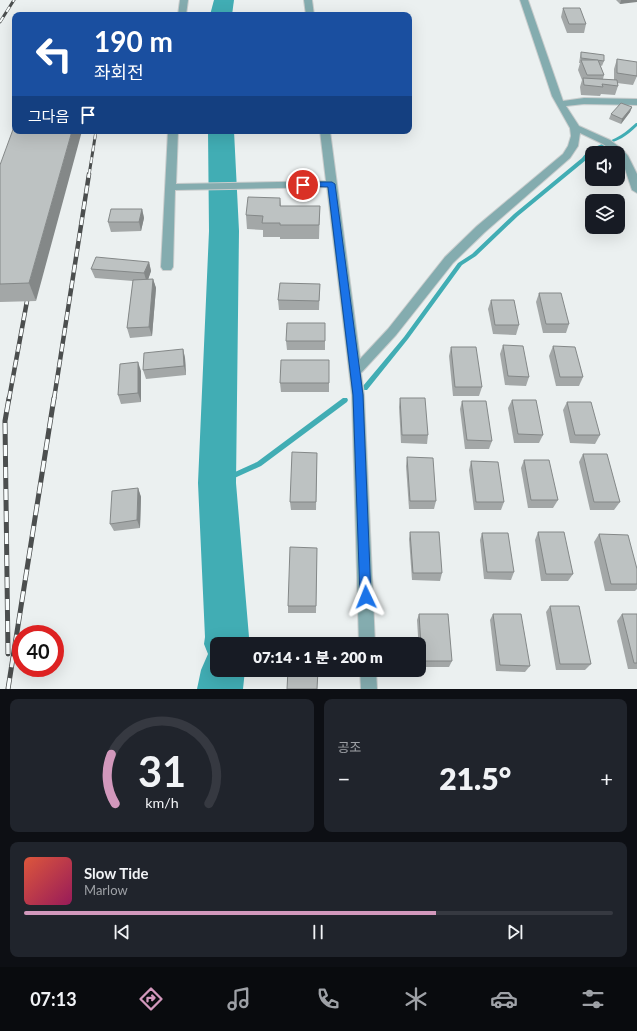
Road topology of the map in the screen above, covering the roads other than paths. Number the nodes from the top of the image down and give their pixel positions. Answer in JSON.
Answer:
{"nodes":[{"id":1,"x":184,"y":0,"type":"edge"},
{"id":2,"x":308,"y":0,"type":"edge"},
{"id":3,"x":524,"y":0,"type":"edge"},
{"id":4,"x":182,"y":12,"type":"edge"},
{"id":5,"x":310,"y":12,"type":"edge"},
{"id":6,"x":637,"y":102,"type":"edge"},
{"id":7,"x":561,"y":104,"type":"junction"},
{"id":8,"x":575,"y":128,"type":"junction"},
{"id":9,"x":173,"y":134,"type":"edge"},
{"id":10,"x":325,"y":134,"type":"edge"},
{"id":11,"x":332,"y":184,"type":"junction"},
{"id":12,"x":170,"y":187,"type":"junction"},
{"id":13,"x":637,"y":190,"type":"edge"},
{"id":14,"x":167,"y":267,"type":"dead end"},
{"id":15,"x":356,"y":372,"type":"junction"},
{"id":16,"x":368,"y":637,"type":"edge"},
{"id":17,"x":368,"y":677,"type":"edge"},
{"id":18,"x":369,"y":689,"type":"edge"}],
"edges":[{"from":1,"to":4,"type":"street"},
{"from":2,"to":5,"type":"street"},
{"from":3,"to":7,"type":"street"},
{"from":6,"to":7,"type":"street"},
{"from":7,"to":8,"type":"street"},
{"from":8,"to":13,"type":"street"},
{"from":8,"to":15,"type":"street"},
{"from":9,"to":12,"type":"street"},
{"from":10,"to":11,"type":"street"},
{"from":11,"to":12,"type":"street"},
{"from":11,"to":15,"type":"street"},
{"from":12,"to":14,"type":"street"},
{"from":15,"to":16,"type":"street"},
{"from":17,"to":18,"type":"street"}]}
